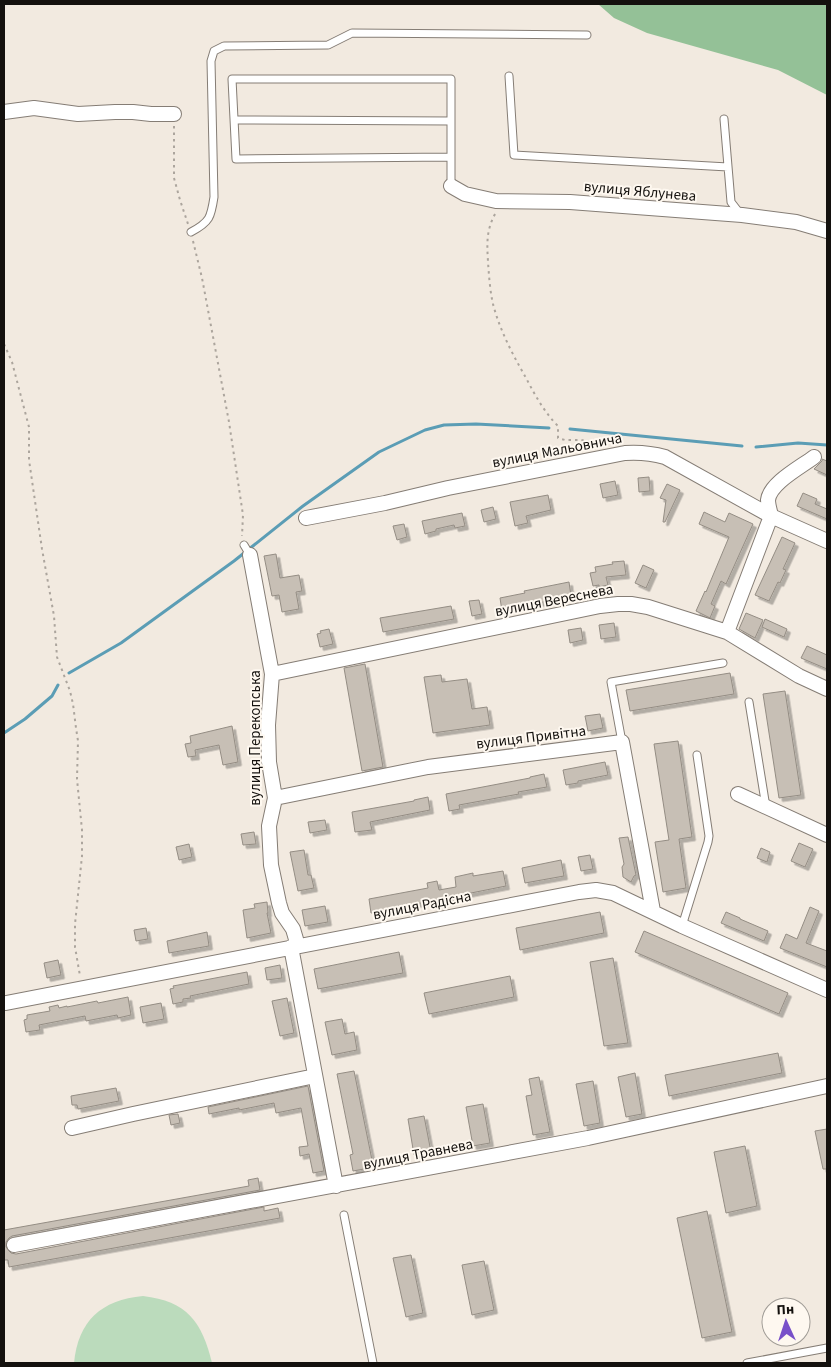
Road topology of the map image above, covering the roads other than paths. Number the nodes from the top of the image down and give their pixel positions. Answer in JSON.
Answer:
{"nodes":[{"id":1,"x":587,"y":35,"type":"dead end"},
{"id":2,"x":509,"y":76,"type":"dead end"},
{"id":3,"x":4,"y":112,"type":"edge"},
{"id":4,"x":174,"y":114,"type":"road end"},
{"id":5,"x":234,"y":120,"type":"junction"},
{"id":6,"x":724,"y":120,"type":"dead end"},
{"id":7,"x":451,"y":121,"type":"junction"},
{"id":8,"x":451,"y":157,"type":"junction"},
{"id":9,"x":728,"y":167,"type":"junction"},
{"id":10,"x":451,"y":186,"type":"joint"},
{"id":11,"x":742,"y":215,"type":"junction"},
{"id":12,"x":827,"y":231,"type":"edge"},
{"id":13,"x":191,"y":232,"type":"road end"},
{"id":14,"x":814,"y":457,"type":"dead end"},
{"id":15,"x":771,"y":516,"type":"junction"},
{"id":16,"x":306,"y":518,"type":"dead end"},
{"id":17,"x":827,"y":541,"type":"edge"},
{"id":18,"x":247,"y":550,"type":"road end"},
{"id":19,"x":727,"y":632,"type":"junction"},
{"id":20,"x":723,"y":663,"type":"dead end"},
{"id":21,"x":272,"y":674,"type":"junction"},
{"id":22,"x":827,"y":689,"type":"edge"},
{"id":23,"x":749,"y":702,"type":"dead end"},
{"id":24,"x":622,"y":742,"type":"junction"},
{"id":25,"x":697,"y":755,"type":"dead end"},
{"id":26,"x":738,"y":794,"type":"dead end"},
{"id":27,"x":275,"y":798,"type":"junction"},
{"id":28,"x":766,"y":807,"type":"junction"},
{"id":29,"x":827,"y":835,"type":"edge"},
{"id":30,"x":653,"y":911,"type":"junction"},
{"id":31,"x":682,"y":926,"type":"junction"},
{"id":32,"x":294,"y":946,"type":"junction"},
{"id":33,"x":827,"y":990,"type":"edge"},
{"id":34,"x":6,"y":1003,"type":"dead end"},
{"id":35,"x":315,"y":1076,"type":"junction"},
{"id":36,"x":827,"y":1086,"type":"edge"},
{"id":37,"x":72,"y":1128,"type":"dead end"},
{"id":38,"x":336,"y":1186,"type":"junction"},
{"id":39,"x":344,"y":1215,"type":"dead end"},
{"id":40,"x":14,"y":1245,"type":"dead end"},
{"id":41,"x":827,"y":1348,"type":"edge"},
{"id":42,"x":374,"y":1363,"type":"edge"},
{"id":43,"x":747,"y":1363,"type":"edge"}],
"edges":[{"from":1,"to":13,"type":"lane"},
{"from":2,"to":9,"type":"lane"},
{"from":3,"to":4,"type":"street"},
{"from":5,"to":7,"type":"lane"},
{"from":5,"to":7,"type":"lane"},
{"from":5,"to":8,"type":"lane"},
{"from":6,"to":9,"type":"lane"},
{"from":7,"to":8,"type":"lane"},
{"from":8,"to":10,"type":"lane"},
{"from":9,"to":11,"type":"lane"},
{"from":10,"to":11,"type":"street","name":"вулиця Яблунева"},
{"from":11,"to":12,"type":"street","name":"вулиця Яблунева"},
{"from":14,"to":15,"type":"street"},
{"from":15,"to":16,"type":"street","name":"вулиця Мальовнича"},
{"from":15,"to":17,"type":"street","name":"вулиця Мальовнича"},
{"from":15,"to":19,"type":"street"},
{"from":18,"to":21,"type":"street","name":"вулиця Перекопська"},
{"from":19,"to":21,"type":"street","name":"вулиця Вереснева"},
{"from":19,"to":22,"type":"street","name":"вулиця Вереснева"},
{"from":20,"to":24,"type":"lane"},
{"from":21,"to":27,"type":"street","name":"вулиця Перекопська"},
{"from":23,"to":28,"type":"lane"},
{"from":24,"to":27,"type":"street","name":"вулиця Привітна"},
{"from":24,"to":30,"type":"street"},
{"from":25,"to":31,"type":"lane"},
{"from":26,"to":28,"type":"street"},
{"from":27,"to":32,"type":"street","name":"вулиця Перекопська"},
{"from":28,"to":29,"type":"street"},
{"from":30,"to":31,"type":"street","name":"вулиця Радісна"},
{"from":30,"to":32,"type":"street","name":"вулиця Радісна"},
{"from":31,"to":33,"type":"street","name":"вулиця Радісна"},
{"from":32,"to":34,"type":"street","name":"вулиця Радісна"},
{"from":32,"to":35,"type":"street","name":"вулиця Перекопська"},
{"from":35,"to":37,"type":"street"},
{"from":35,"to":38,"type":"street","name":"вулиця Перекопська"},
{"from":36,"to":38,"type":"street","name":"вулиця Травнева"},
{"from":38,"to":40,"type":"street","name":"вулиця Травнева"},
{"from":39,"to":42,"type":"lane"},
{"from":41,"to":43,"type":"lane"}]}
